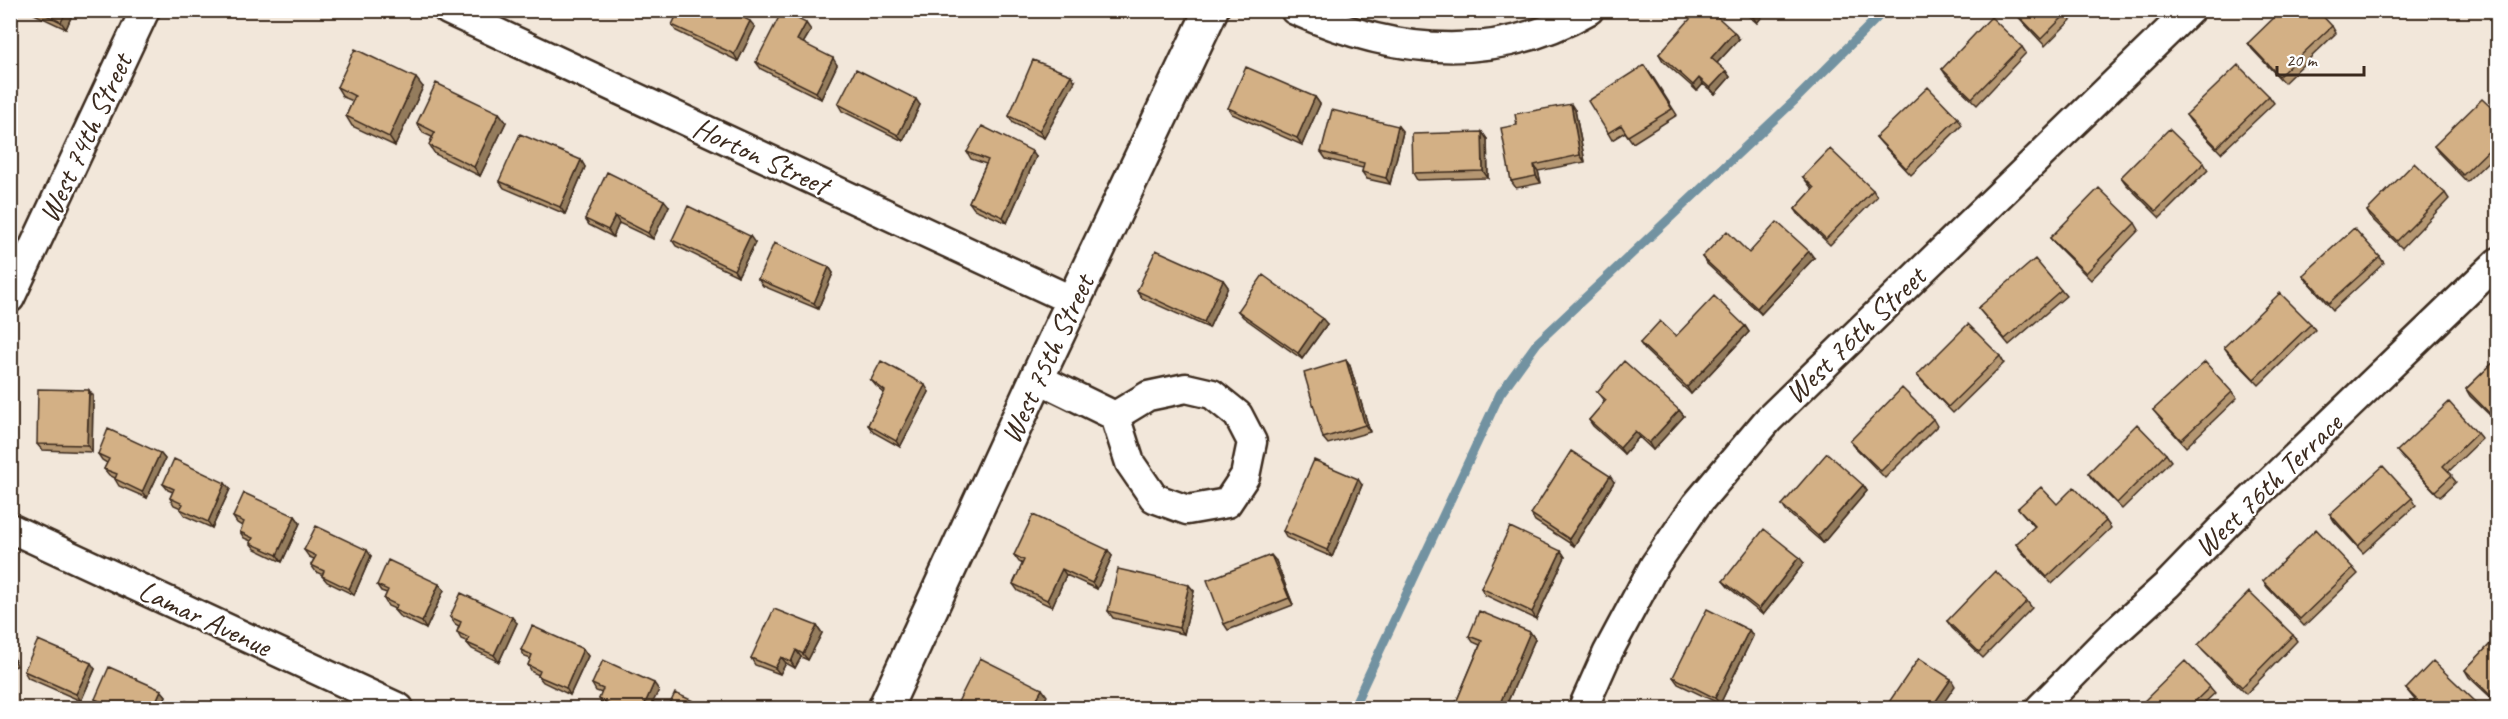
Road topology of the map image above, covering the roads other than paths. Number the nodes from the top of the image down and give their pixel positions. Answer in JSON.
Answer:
{"nodes":[{"id":1,"x":145,"y":10,"type":"edge"},
{"id":2,"x":448,"y":10,"type":"edge"},
{"id":3,"x":1211,"y":10,"type":"edge"},
{"id":4,"x":1295,"y":10,"type":"edge"},
{"id":5,"x":1589,"y":10,"type":"edge"},
{"id":6,"x":2190,"y":10,"type":"edge"},
{"id":7,"x":2498,"y":262,"type":"edge"},
{"id":8,"x":10,"y":298,"type":"edge"},
{"id":9,"x":1073,"y":301,"type":"junction"},
{"id":10,"x":1037,"y":378,"type":"junction"},
{"id":11,"x":1115,"y":416,"type":"junction"},
{"id":12,"x":10,"y":528,"type":"edge"},
{"id":13,"x":399,"y":708,"type":"edge"},
{"id":14,"x":885,"y":708,"type":"edge"},
{"id":15,"x":1583,"y":708,"type":"edge"},
{"id":16,"x":2040,"y":708,"type":"edge"}],
"edges":[{"from":1,"to":8,"type":"street","name":"West 74th Street"},
{"from":2,"to":9,"type":"street","name":"Horton Street"},
{"from":3,"to":9,"type":"main road","name":"West 75th Street"},
{"from":4,"to":5,"type":"street"},
{"from":6,"to":15,"type":"street","name":"West 76th Street"},
{"from":7,"to":16,"type":"street","name":"West 76th Terrace"},
{"from":9,"to":10,"type":"main road","name":"West 75th Street"},
{"from":10,"to":11,"type":"street"},
{"from":10,"to":14,"type":"main road","name":"West 75th Street"},
{"from":11,"to":11,"type":"street"},
{"from":12,"to":13,"type":"street","name":"Lamar Avenue"}]}
